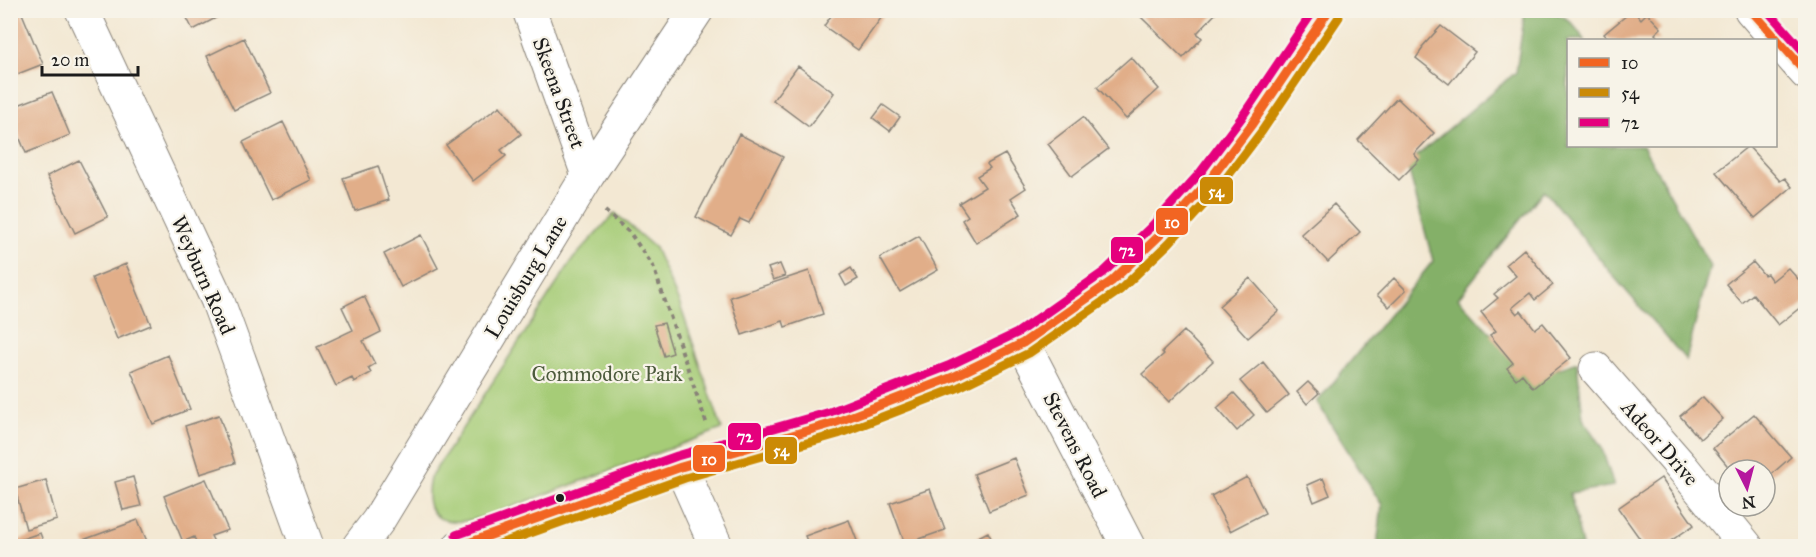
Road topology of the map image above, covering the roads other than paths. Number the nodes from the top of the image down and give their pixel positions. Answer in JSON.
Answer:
{"nodes":[{"id":1,"x":82,"y":10,"type":"edge"},
{"id":2,"x":529,"y":10,"type":"edge"},
{"id":3,"x":696,"y":10,"type":"edge"},
{"id":4,"x":1329,"y":10,"type":"edge"},
{"id":5,"x":1751,"y":10,"type":"edge"},
{"id":6,"x":1803,"y":61,"type":"edge"},
{"id":7,"x":588,"y":175,"type":"junction"},
{"id":8,"x":1023,"y":343,"type":"junction"},
{"id":9,"x":1596,"y":369,"type":"dead end"},
{"id":10,"x":681,"y":467,"type":"junction"},
{"id":11,"x":307,"y":546,"type":"edge"},
{"id":12,"x":359,"y":546,"type":"edge"},
{"id":13,"x":460,"y":546,"type":"edge"},
{"id":14,"x":716,"y":546,"type":"edge"},
{"id":15,"x":1128,"y":546,"type":"edge"},
{"id":16,"x":1746,"y":546,"type":"edge"}],
"edges":[{"from":1,"to":11,"type":"street","name":"Weyburn Road"},
{"from":2,"to":7,"type":"street","name":"Skeena Street"},
{"from":3,"to":7,"type":"street","name":"Louisburg Lane"},
{"from":4,"to":8,"type":"street"},
{"from":5,"to":6,"type":"street"},
{"from":7,"to":12,"type":"street","name":"Louisburg Lane"},
{"from":8,"to":10,"type":"street"},
{"from":8,"to":15,"type":"street","name":"Stevens Road"},
{"from":9,"to":16,"type":"street","name":"Adeor Drive"},
{"from":10,"to":13,"type":"street"},
{"from":10,"to":14,"type":"street"}]}
